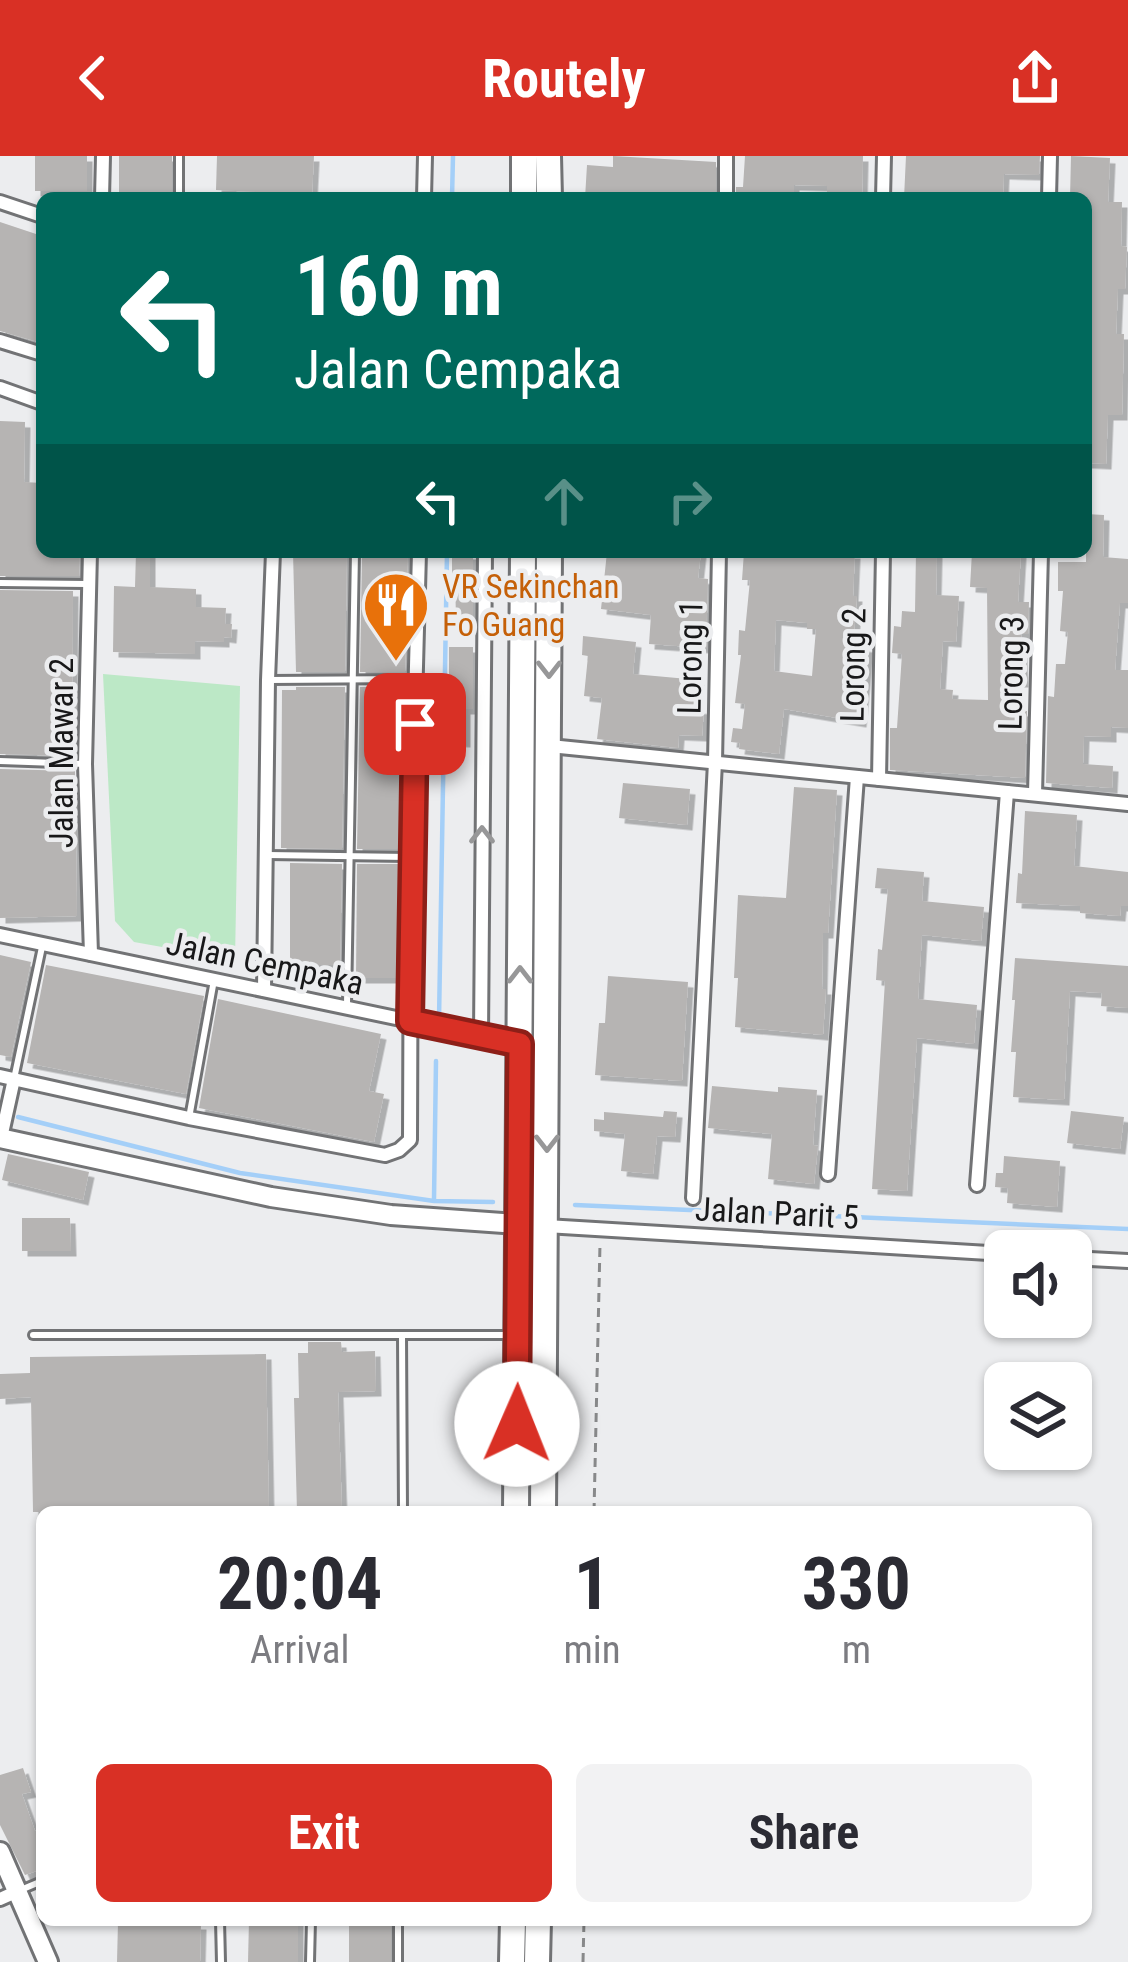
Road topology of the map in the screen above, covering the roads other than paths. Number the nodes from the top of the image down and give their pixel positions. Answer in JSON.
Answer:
{"nodes":[{"id":1,"x":103,"y":156,"type":"edge"},
{"id":2,"x":179,"y":156,"type":"edge"},
{"id":3,"x":425,"y":156,"type":"edge"},
{"id":4,"x":524,"y":156,"type":"edge"},
{"id":5,"x":548,"y":156,"type":"edge"},
{"id":6,"x":726,"y":156,"type":"edge"},
{"id":7,"x":884,"y":156,"type":"edge"},
{"id":8,"x":1050,"y":156,"type":"edge"},
{"id":9,"x":102,"y":192,"type":"edge"},
{"id":10,"x":179,"y":192,"type":"edge"},
{"id":11,"x":424,"y":192,"type":"edge"},
{"id":12,"x":524,"y":192,"type":"edge"},
{"id":13,"x":549,"y":192,"type":"edge"},
{"id":14,"x":726,"y":192,"type":"edge"},
{"id":15,"x":883,"y":192,"type":"edge"},
{"id":16,"x":1049,"y":192,"type":"edge"},
{"id":17,"x":0,"y":202,"type":"edge"},
{"id":18,"x":36,"y":214,"type":"edge"},
{"id":19,"x":0,"y":341,"type":"edge"},
{"id":20,"x":36,"y":352,"type":"edge"},
{"id":21,"x":0,"y":388,"type":"edge"},
{"id":22,"x":36,"y":401,"type":"edge"},
{"id":23,"x":90,"y":558,"type":"edge"},
{"id":24,"x":273,"y":558,"type":"edge"},
{"id":25,"x":356,"y":558,"type":"edge"},
{"id":26,"x":418,"y":558,"type":"edge"},
{"id":27,"x":484,"y":558,"type":"edge"},
{"id":28,"x":523,"y":558,"type":"edge"},
{"id":29,"x":549,"y":558,"type":"edge"},
{"id":30,"x":719,"y":558,"type":"edge"},
{"id":31,"x":883,"y":558,"type":"edge"},
{"id":32,"x":1041,"y":558,"type":"edge"},
{"id":33,"x":0,"y":583,"type":"edge"},
{"id":34,"x":90,"y":584,"type":"junction"},
{"id":35,"x":353,"y":679,"type":"junction"},
{"id":36,"x":416,"y":679,"type":"junction"},
{"id":37,"x":268,"y":680,"type":"junction"},
{"id":38,"x":550,"y":746,"type":"junction"},
{"id":39,"x":0,"y":761,"type":"edge"},
{"id":40,"x":715,"y":762,"type":"junction"},
{"id":41,"x":85,"y":764,"type":"junction"},
{"id":42,"x":857,"y":777,"type":"junction"},
{"id":43,"x":879,"y":779,"type":"junction"},
{"id":44,"x":1006,"y":792,"type":"junction"},
{"id":45,"x":1035,"y":794,"type":"junction"},
{"id":46,"x":1128,"y":804,"type":"edge"},
{"id":47,"x":268,"y":855,"type":"junction"},
{"id":48,"x":350,"y":856,"type":"junction"},
{"id":49,"x":411,"y":857,"type":"junction"},
{"id":50,"x":0,"y":935,"type":"edge"},
{"id":51,"x":42,"y":944,"type":"junction"},
{"id":52,"x":91,"y":954,"type":"junction"},
{"id":53,"x":214,"y":980,"type":"junction"},
{"id":54,"x":264,"y":990,"type":"junction"},
{"id":55,"x":347,"y":1008,"type":"junction"},
{"id":56,"x":410,"y":1021,"type":"junction"},
{"id":57,"x":481,"y":1036,"type":"junction"},
{"id":58,"x":520,"y":1044,"type":"junction"},
{"id":59,"x":7,"y":1077,"type":"edge"},
{"id":60,"x":189,"y":1118,"type":"junction"},
{"id":61,"x":1,"y":1138,"type":"edge"},
{"id":62,"x":828,"y":1174,"type":"dead end"},
{"id":63,"x":977,"y":1185,"type":"dead end"},
{"id":64,"x":693,"y":1198,"type":"dead end"},
{"id":65,"x":518,"y":1224,"type":"junction"},
{"id":66,"x":546,"y":1226,"type":"junction"},
{"id":67,"x":984,"y":1253,"type":"edge"},
{"id":68,"x":1092,"y":1259,"type":"edge"},
{"id":69,"x":1128,"y":1261,"type":"edge"},
{"id":70,"x":33,"y":1335,"type":"dead end"},
{"id":71,"x":402,"y":1335,"type":"junction"},
{"id":72,"x":507,"y":1335,"type":"junction"},
{"id":73,"x":403,"y":1506,"type":"edge"},
{"id":74,"x":516,"y":1506,"type":"edge"},
{"id":75,"x":543,"y":1506,"type":"edge"},
{"id":76,"x":0,"y":1852,"type":"edge"},
{"id":77,"x":9,"y":1895,"type":"edge"},
{"id":78,"x":220,"y":1926,"type":"edge"},
{"id":79,"x":311,"y":1926,"type":"edge"},
{"id":80,"x":398,"y":1926,"type":"edge"},
{"id":81,"x":512,"y":1926,"type":"edge"},
{"id":82,"x":538,"y":1926,"type":"edge"},
{"id":83,"x":48,"y":1962,"type":"edge"},
{"id":84,"x":221,"y":1962,"type":"edge"},
{"id":85,"x":310,"y":1962,"type":"edge"},
{"id":86,"x":398,"y":1962,"type":"edge"},
{"id":87,"x":512,"y":1962,"type":"edge"},
{"id":88,"x":537,"y":1962,"type":"edge"}],
"edges":[{"from":1,"to":9,"type":"street"},
{"from":2,"to":10,"type":"lane"},
{"from":3,"to":11,"type":"street"},
{"from":4,"to":12,"type":"highway"},
{"from":5,"to":13,"type":"highway"},
{"from":6,"to":14,"type":"street"},
{"from":7,"to":15,"type":"street"},
{"from":8,"to":16,"type":"street"},
{"from":17,"to":18,"type":"street"},
{"from":19,"to":20,"type":"street"},
{"from":21,"to":22,"type":"street"},
{"from":23,"to":34,"type":"street","name":"Jalan Mawar 2"},
{"from":24,"to":37,"type":"street"},
{"from":25,"to":35,"type":"lane"},
{"from":26,"to":36,"type":"street"},
{"from":57,"to":27,"type":"street","one_way":true},
{"from":58,"to":28,"type":"highway","one_way":true},
{"from":29,"to":38,"type":"highway","one_way":true},
{"from":30,"to":40,"type":"street","name":"Lorong 1"},
{"from":31,"to":43,"type":"street","name":"Lorong 2"},
{"from":32,"to":45,"type":"street","name":"Lorong 3"},
{"from":33,"to":34,"type":"lane"},
{"from":34,"to":41,"type":"street","name":"Jalan Mawar 2"},
{"from":35,"to":36,"type":"lane"},
{"from":35,"to":37,"type":"lane"},
{"from":35,"to":48,"type":"lane"},
{"from":36,"to":49,"type":"street"},
{"from":37,"to":47,"type":"street"},
{"from":38,"to":40,"type":"street"},
{"from":38,"to":66,"type":"highway","one_way":true},
{"from":39,"to":41,"type":"lane"},
{"from":40,"to":42,"type":"street"},
{"from":40,"to":64,"type":"street","name":"Lorong 1"},
{"from":41,"to":52,"type":"street","name":"Jalan Mawar 2"},
{"from":42,"to":43,"type":"street"},
{"from":42,"to":62,"type":"street"},
{"from":43,"to":44,"type":"street"},
{"from":44,"to":45,"type":"street"},
{"from":44,"to":63,"type":"street"},
{"from":45,"to":46,"type":"street"},
{"from":47,"to":48,"type":"lane"},
{"from":47,"to":54,"type":"street"},
{"from":48,"to":49,"type":"lane"},
{"from":48,"to":55,"type":"lane"},
{"from":49,"to":56,"type":"street"},
{"from":50,"to":51,"type":"street","name":"Jalan Cempaka"},
{"from":51,"to":52,"type":"street","name":"Jalan Cempaka"},
{"from":51,"to":59,"type":"lane"},
{"from":52,"to":53,"type":"street","name":"Jalan Cempaka"},
{"from":53,"to":54,"type":"street","name":"Jalan Cempaka"},
{"from":53,"to":60,"type":"lane"},
{"from":54,"to":55,"type":"street","name":"Jalan Cempaka"},
{"from":55,"to":56,"type":"street","name":"Jalan Cempaka"},
{"from":56,"to":57,"type":"street","name":"Jalan Cempaka"},
{"from":56,"to":60,"type":"street"},
{"from":57,"to":58,"type":"street","name":"Jalan Cempaka"},
{"from":58,"to":65,"type":"highway"},
{"from":59,"to":60,"type":"street"},
{"from":59,"to":61,"type":"street"},
{"from":61,"to":65,"type":"street"},
{"from":65,"to":72,"type":"highway"},
{"from":66,"to":67,"type":"street","name":"Jalan Parit 5"},
{"from":66,"to":75,"type":"highway"},
{"from":68,"to":69,"type":"street"},
{"from":70,"to":71,"type":"lane"},
{"from":71,"to":72,"type":"lane"},
{"from":71,"to":73,"type":"lane"},
{"from":72,"to":74,"type":"highway"},
{"from":76,"to":77,"type":"street"},
{"from":77,"to":83,"type":"street"},
{"from":78,"to":84,"type":"lane"},
{"from":79,"to":85,"type":"lane"},
{"from":80,"to":86,"type":"lane"},
{"from":81,"to":87,"type":"highway"},
{"from":82,"to":88,"type":"highway"}]}
